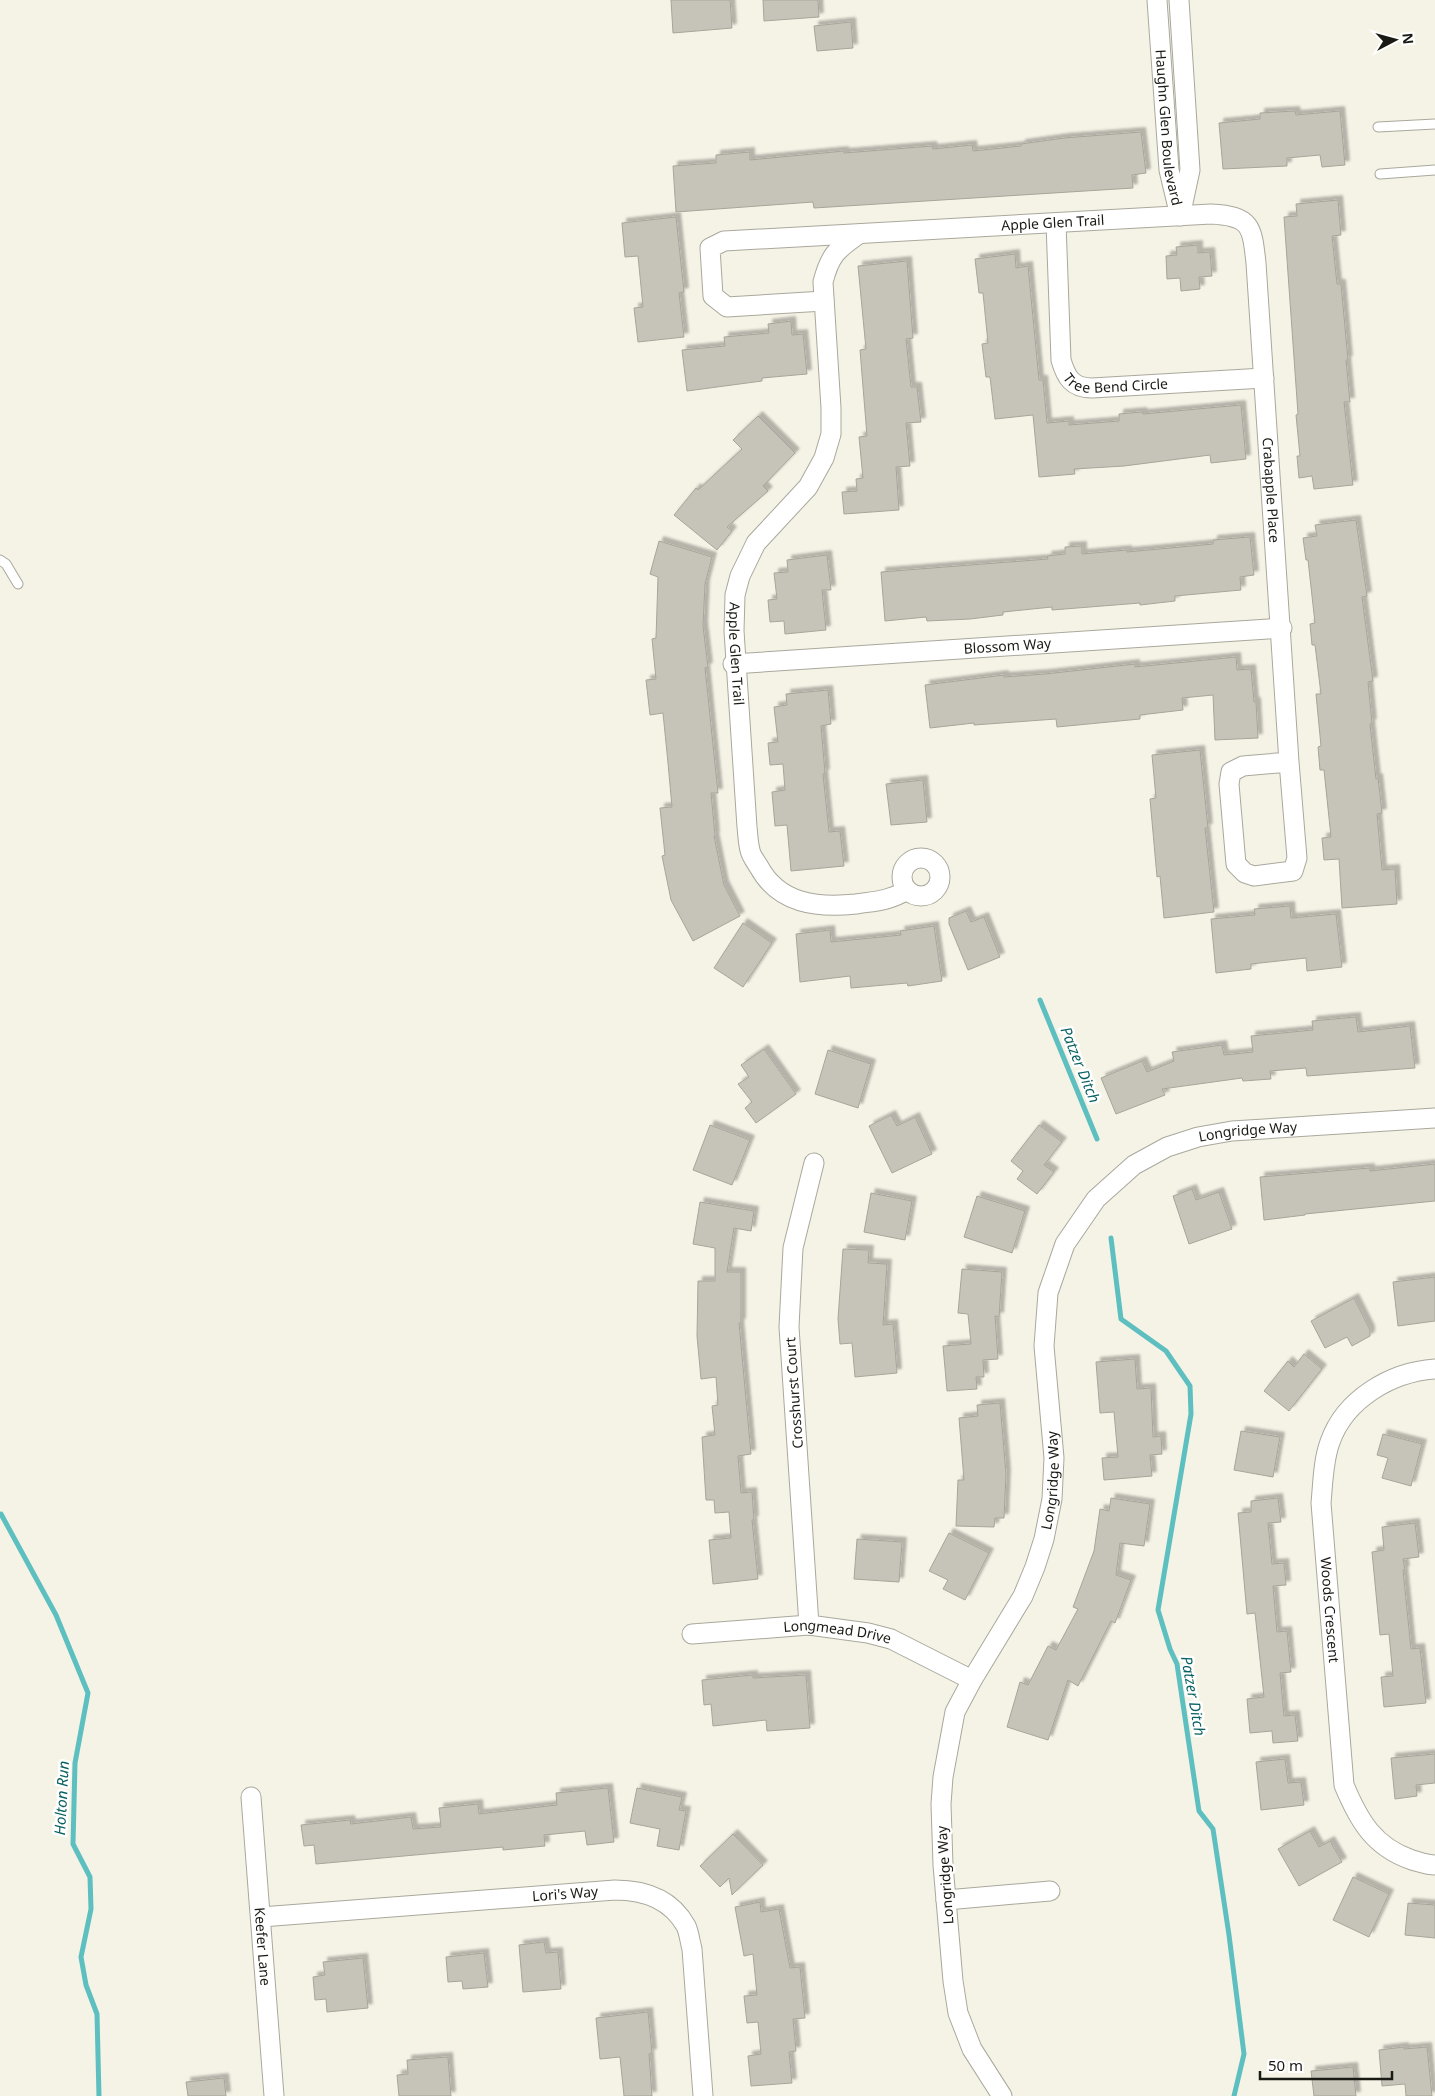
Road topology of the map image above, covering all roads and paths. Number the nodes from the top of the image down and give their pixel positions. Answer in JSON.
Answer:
{"nodes":[{"id":1,"x":1157,"y":0,"type":"edge"},
{"id":2,"x":1179,"y":0,"type":"edge"},
{"id":3,"x":1171,"y":42,"type":"junction"},
{"id":4,"x":1435,"y":124,"type":"edge"},
{"id":5,"x":1378,"y":128,"type":"dead end"},
{"id":6,"x":1435,"y":170,"type":"edge"},
{"id":7,"x":1380,"y":174,"type":"dead end"},
{"id":8,"x":1180,"y":216,"type":"junction"},
{"id":9,"x":1245,"y":222,"type":"joint"},
{"id":10,"x":1056,"y":223,"type":"junction"},
{"id":11,"x":858,"y":234,"type":"junction"},
{"id":12,"x":824,"y":301,"type":"junction"},
{"id":13,"x":1264,"y":378,"type":"junction"},
{"id":14,"x":0,"y":560,"type":"edge"},
{"id":15,"x":18,"y":584,"type":"dead end"},
{"id":16,"x":1282,"y":628,"type":"junction"},
{"id":17,"x":735,"y":664,"type":"junction"},
{"id":18,"x":1290,"y":762,"type":"junction"},
{"id":19,"x":907,"y":890,"type":"dead end"},
{"id":20,"x":1435,"y":1118,"type":"edge"},
{"id":21,"x":814,"y":1164,"type":"dead end"},
{"id":22,"x":1435,"y":1369,"type":"edge"},
{"id":23,"x":809,"y":1625,"type":"junction"},
{"id":24,"x":692,"y":1634,"type":"dead end"},
{"id":25,"x":972,"y":1680,"type":"junction"},
{"id":26,"x":251,"y":1796,"type":"dead end"},
{"id":27,"x":1435,"y":1865,"type":"edge"},
{"id":28,"x":1050,"y":1891,"type":"dead end"},
{"id":29,"x":946,"y":1900,"type":"junction"},
{"id":30,"x":261,"y":1917,"type":"junction"},
{"id":31,"x":274,"y":2096,"type":"edge"},
{"id":32,"x":703,"y":2096,"type":"edge"},
{"id":33,"x":1002,"y":2096,"type":"edge"}],
"edges":[{"from":1,"to":3,"type":"street","name":"Haughn Glen Boulevard"},
{"from":2,"to":3,"type":"street","name":"Haughn Glen Boulevard"},
{"from":3,"to":8,"type":"street","name":"Haughn Glen Boulevard"},
{"from":4,"to":5,"type":"lane"},
{"from":6,"to":7,"type":"lane"},
{"from":8,"to":9,"type":"street","name":"Apple Glen Trail"},
{"from":8,"to":10,"type":"street","name":"Apple Glen Trail"},
{"from":9,"to":13,"type":"street","name":"Crabapple Place"},
{"from":10,"to":11,"type":"street","name":"Apple Glen Trail"},
{"from":10,"to":13,"type":"street","name":"Tree Bend Circle"},
{"from":11,"to":12,"type":"street","name":"Apple Glen Trail"},
{"from":11,"to":12,"type":"street","name":"Apple Glen Trail"},
{"from":12,"to":17,"type":"street","name":"Apple Glen Trail"},
{"from":13,"to":16,"type":"street","name":"Crabapple Place"},
{"from":14,"to":15,"type":"lane"},
{"from":16,"to":17,"type":"street","name":"Blossom Way"},
{"from":16,"to":18,"type":"street","name":"Crabapple Place"},
{"from":17,"to":19,"type":"street","name":"Apple Glen Trail"},
{"from":18,"to":18,"type":"street","name":"Crabapple Place"},
{"from":20,"to":25,"type":"street","name":"Longridge Way"},
{"from":21,"to":23,"type":"street","name":"Crosshurst Court"},
{"from":22,"to":27,"type":"street","name":"Woods Crescent"},
{"from":23,"to":24,"type":"street","name":"Longmead Drive"},
{"from":23,"to":25,"type":"street","name":"Longmead Drive"},
{"from":25,"to":29,"type":"street","name":"Longridge Way"},
{"from":26,"to":30,"type":"street","name":"Keefer Lane"},
{"from":28,"to":29,"type":"street"},
{"from":29,"to":33,"type":"street","name":"Longridge Way"},
{"from":30,"to":31,"type":"street","name":"Keefer Lane"},
{"from":30,"to":32,"type":"street","name":"Lori's Way"}]}
